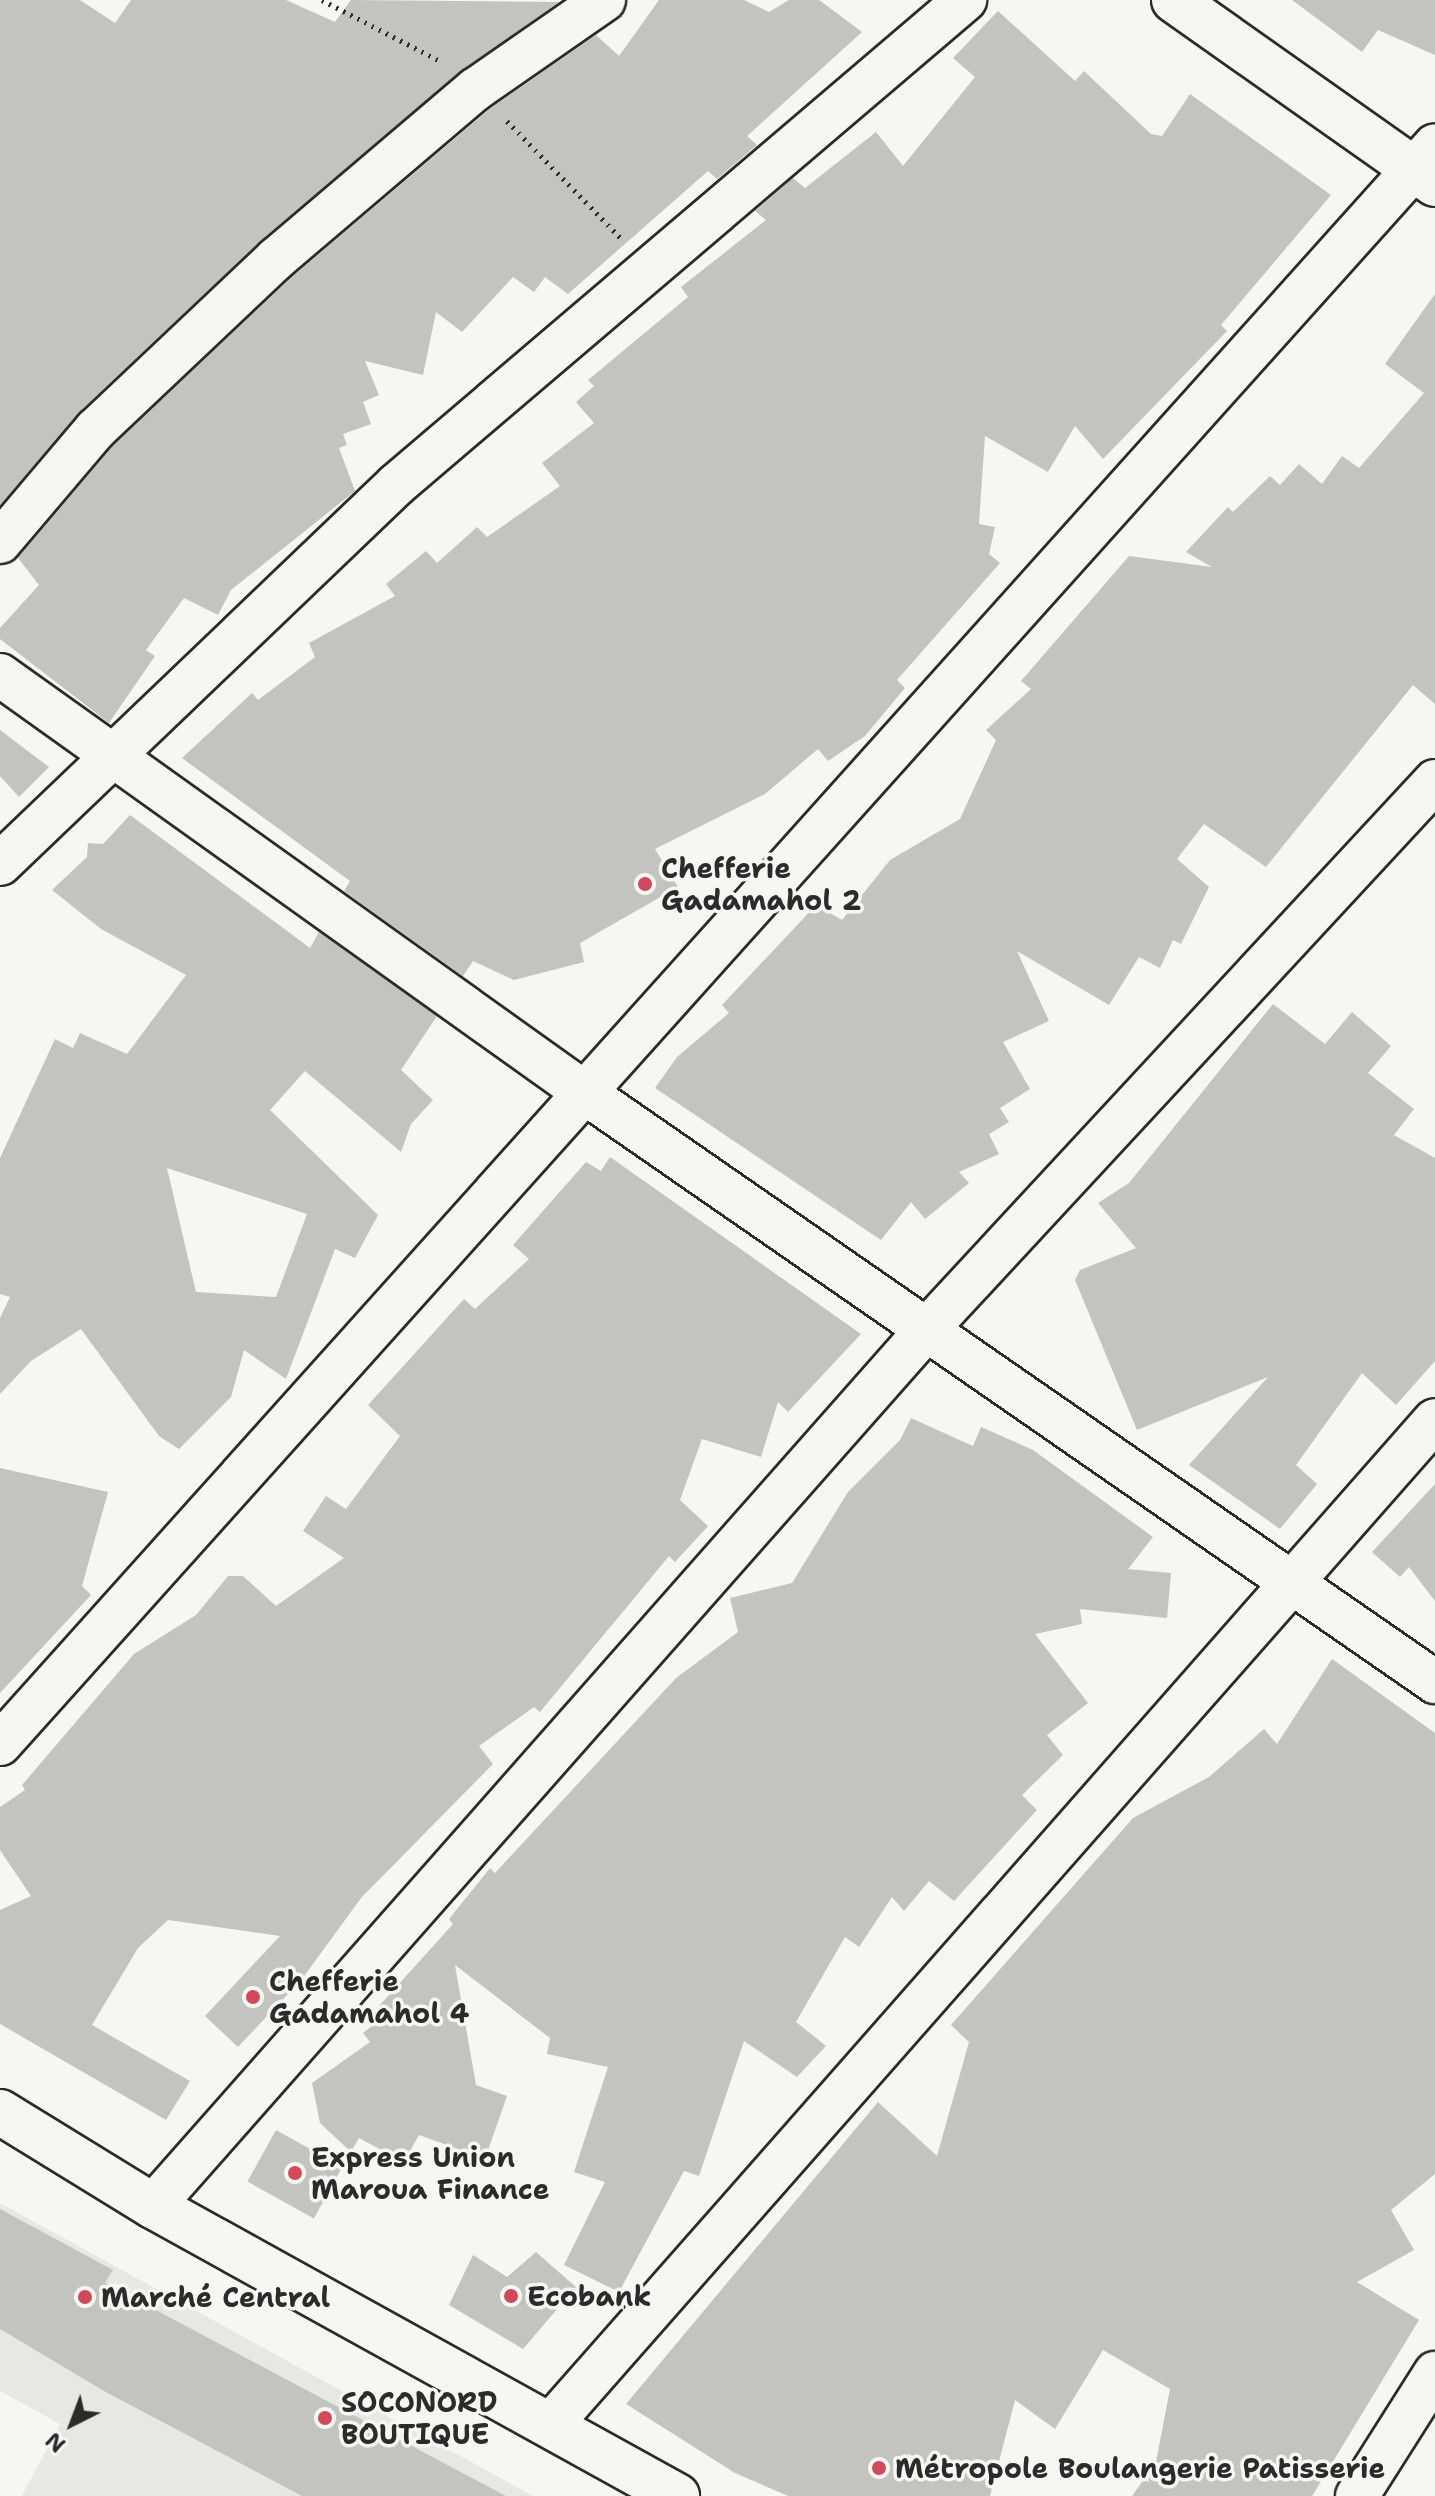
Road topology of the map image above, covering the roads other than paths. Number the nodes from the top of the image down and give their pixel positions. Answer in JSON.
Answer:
{"nodes":[{"id":1,"x":604,"y":0,"type":"edge"},
{"id":2,"x":965,"y":0,"type":"edge"},
{"id":3,"x":1174,"y":0,"type":"edge"},
{"id":4,"x":1428,"y":166,"type":"edge"},
{"id":5,"x":0,"y":542,"type":"edge"},
{"id":6,"x":0,"y":675,"type":"edge"},
{"id":7,"x":115,"y":755,"type":"junction"},
{"id":8,"x":1435,"y":781,"type":"edge"},
{"id":9,"x":0,"y":864,"type":"edge"},
{"id":10,"x":588,"y":1095,"type":"junction"},
{"id":11,"x":928,"y":1328,"type":"junction"},
{"id":12,"x":1435,"y":1420,"type":"edge"},
{"id":13,"x":1293,"y":1582,"type":"junction"},
{"id":14,"x":1435,"y":1682,"type":"edge"},
{"id":15,"x":0,"y":1744,"type":"edge"},
{"id":16,"x":0,"y":2112,"type":"edge"},
{"id":17,"x":153,"y":2206,"type":"junction"},
{"id":18,"x":1435,"y":2373,"type":"edge"},
{"id":19,"x":552,"y":2423,"type":"junction"},
{"id":20,"x":677,"y":2496,"type":"edge"},
{"id":21,"x":1357,"y":2496,"type":"edge"}],
"edges":[{"from":1,"to":5,"type":"street"},
{"from":2,"to":7,"type":"street"},
{"from":3,"to":4,"type":"main road"},
{"from":4,"to":10,"type":"street"},
{"from":6,"to":7,"type":"street"},
{"from":7,"to":9,"type":"street"},
{"from":7,"to":10,"type":"street"},
{"from":8,"to":11,"type":"street"},
{"from":10,"to":11,"type":"street"},
{"from":10,"to":15,"type":"street"},
{"from":11,"to":13,"type":"street"},
{"from":11,"to":17,"type":"street"},
{"from":12,"to":13,"type":"street"},
{"from":13,"to":14,"type":"street"},
{"from":13,"to":19,"type":"street"},
{"from":16,"to":17,"type":"main road"},
{"from":17,"to":19,"type":"main road"},
{"from":18,"to":21,"type":"street"},
{"from":19,"to":20,"type":"main road"}]}
